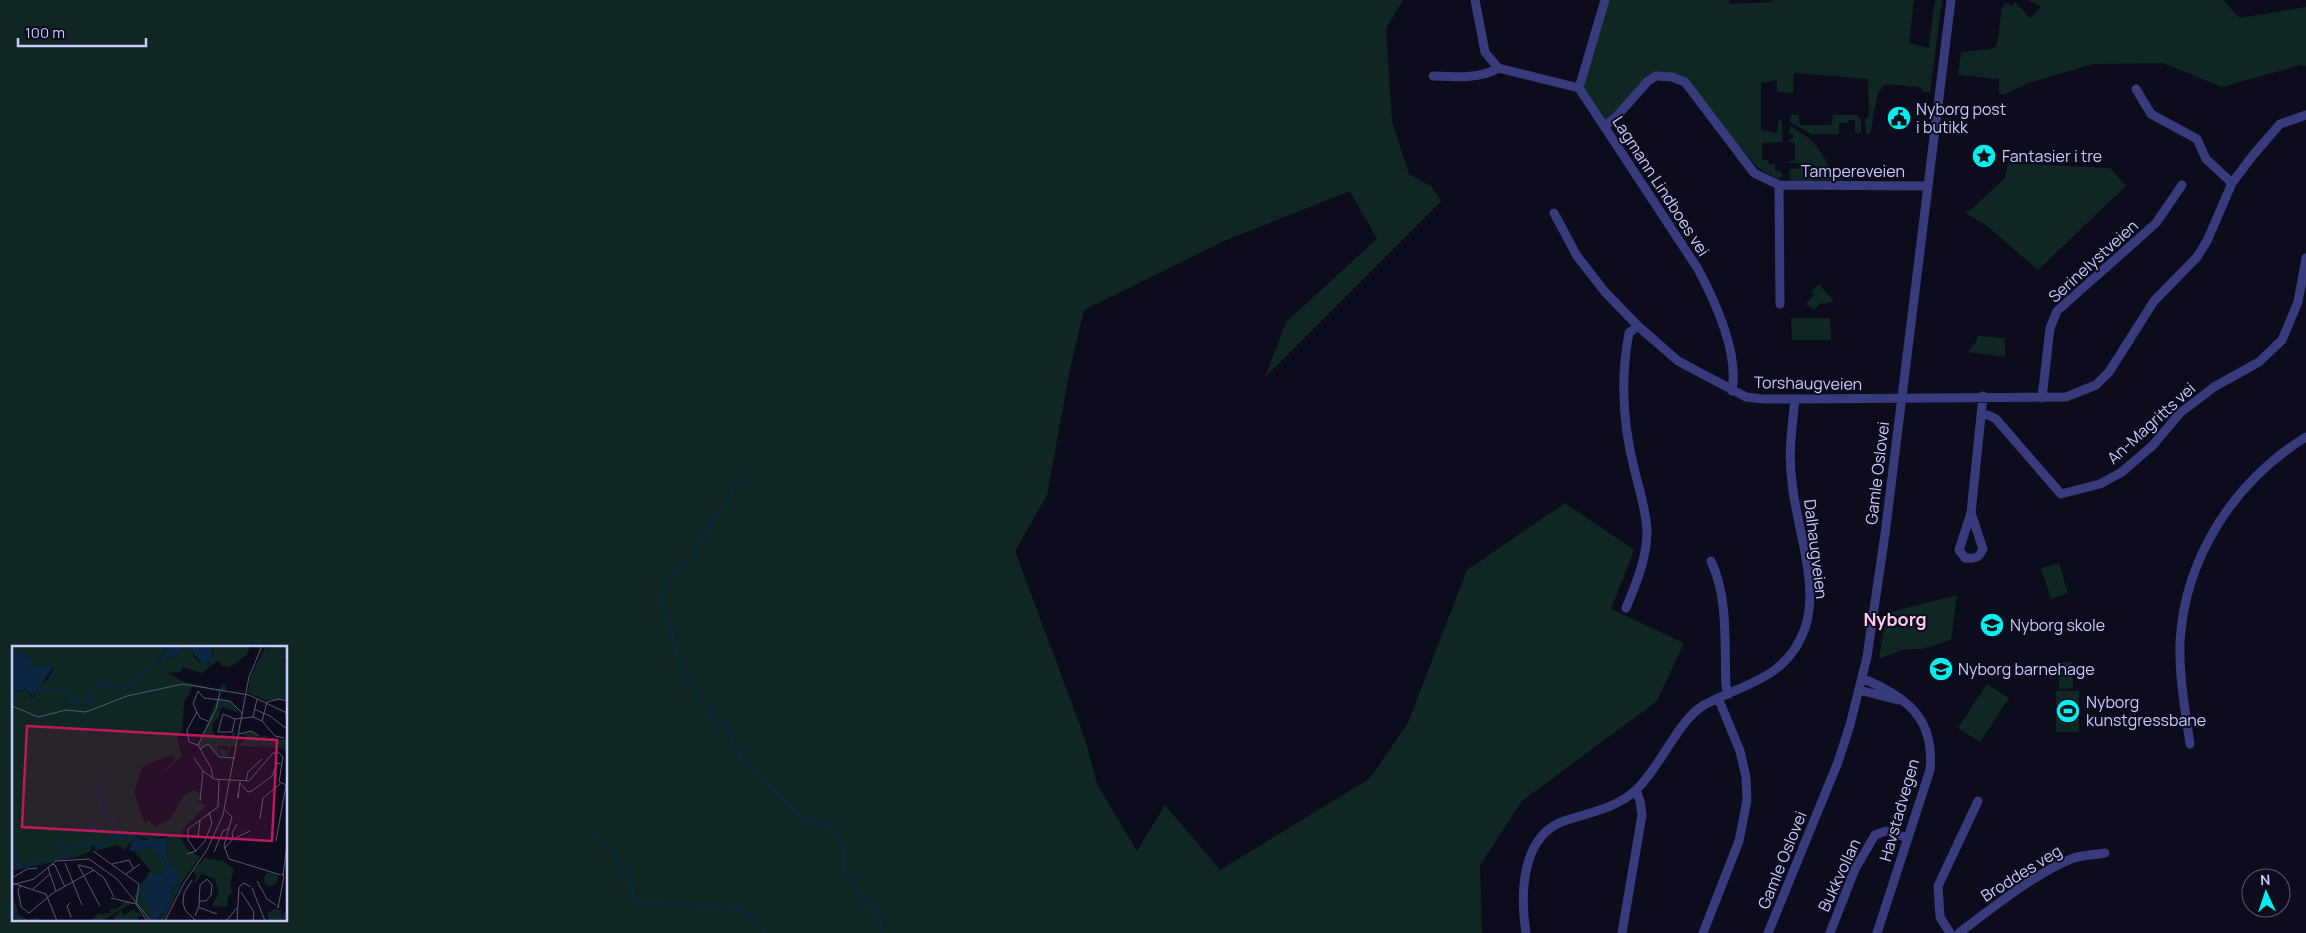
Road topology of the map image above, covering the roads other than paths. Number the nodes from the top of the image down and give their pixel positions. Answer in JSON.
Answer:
{"nodes":[{"id":1,"x":1475,"y":0,"type":"edge"},
{"id":2,"x":1605,"y":0,"type":"edge"},
{"id":3,"x":1952,"y":0,"type":"edge"},
{"id":4,"x":1498,"y":68,"type":"junction"},
{"id":5,"x":1433,"y":76,"type":"dead end"},
{"id":6,"x":1579,"y":88,"type":"junction"},
{"id":7,"x":2136,"y":89,"type":"dead end"},
{"id":8,"x":2306,"y":115,"type":"edge"},
{"id":9,"x":1605,"y":126,"type":"junction"},
{"id":10,"x":2232,"y":183,"type":"junction"},
{"id":11,"x":1778,"y":185,"type":"junction"},
{"id":12,"x":2182,"y":185,"type":"dead end"},
{"id":13,"x":1927,"y":186,"type":"junction"},
{"id":14,"x":1554,"y":213,"type":"dead end"},
{"id":15,"x":2306,"y":258,"type":"edge"},
{"id":16,"x":1780,"y":304,"type":"dead end"},
{"id":17,"x":1638,"y":326,"type":"junction"},
{"id":18,"x":1732,"y":391,"type":"junction"},
{"id":19,"x":1983,"y":396,"type":"junction"},
{"id":20,"x":1901,"y":398,"type":"junction"},
{"id":21,"x":2042,"y":398,"type":"junction"},
{"id":22,"x":1795,"y":399,"type":"junction"},
{"id":23,"x":1982,"y":415,"type":"junction"},
{"id":24,"x":2306,"y":437,"type":"edge"},
{"id":25,"x":1971,"y":513,"type":"dead end"},
{"id":26,"x":1711,"y":562,"type":"dead end"},
{"id":27,"x":1626,"y":608,"type":"dead end"},
{"id":28,"x":1862,"y":678,"type":"junction"},
{"id":29,"x":1859,"y":690,"type":"junction"},
{"id":30,"x":1729,"y":694,"type":"junction"},
{"id":31,"x":1719,"y":700,"type":"junction"},
{"id":32,"x":1904,"y":702,"type":"junction"},
{"id":33,"x":2190,"y":744,"type":"dead end"},
{"id":34,"x":1636,"y":790,"type":"junction"},
{"id":35,"x":1978,"y":801,"type":"dead end"},
{"id":36,"x":1908,"y":838,"type":"junction"},
{"id":37,"x":2105,"y":853,"type":"dead end"},
{"id":38,"x":1526,"y":933,"type":"edge"},
{"id":39,"x":1622,"y":933,"type":"edge"},
{"id":40,"x":1703,"y":933,"type":"edge"},
{"id":41,"x":1768,"y":933,"type":"edge"},
{"id":42,"x":1830,"y":933,"type":"edge"},
{"id":43,"x":1877,"y":933,"type":"edge"},
{"id":44,"x":1950,"y":933,"type":"edge"},
{"id":45,"x":1959,"y":933,"type":"edge"}],
"edges":[{"from":1,"to":4,"type":"street"},
{"from":2,"to":6,"type":"street"},
{"from":3,"to":13,"type":"street","name":"Gamle Oslovei"},
{"from":4,"to":5,"type":"street"},
{"from":4,"to":6,"type":"street"},
{"from":6,"to":9,"type":"street","name":"Lagmann Lindboes vei"},
{"from":7,"to":10,"type":"street"},
{"from":8,"to":10,"type":"street","name":"Torshaugveien"},
{"from":9,"to":11,"type":"street","name":"Tampereveien"},
{"from":9,"to":18,"type":"street","name":"Lagmann Lindboes vei"},
{"from":10,"to":21,"type":"street","name":"Torshaugveien"},
{"from":11,"to":13,"type":"street","name":"Tampereveien"},
{"from":11,"to":16,"type":"street","name":"Tampereveien"},
{"from":12,"to":21,"type":"street","name":"Serinelystveien"},
{"from":13,"to":20,"type":"street","name":"Gamle Oslovei"},
{"from":14,"to":17,"type":"street","name":"Torshaugveien"},
{"from":15,"to":23,"type":"street","name":"An-Magritts vei"},
{"from":17,"to":18,"type":"street","name":"Torshaugveien"},
{"from":17,"to":27,"type":"street"},
{"from":18,"to":22,"type":"street","name":"Torshaugveien"},
{"from":19,"to":20,"type":"street","name":"Torshaugveien"},
{"from":19,"to":21,"type":"street","name":"Torshaugveien"},
{"from":19,"to":23,"type":"street"},
{"from":20,"to":22,"type":"street","name":"Torshaugveien"},
{"from":20,"to":28,"type":"street","name":"Gamle Oslovei"},
{"from":22,"to":30,"type":"street","name":"Dalhaugveien"},
{"from":23,"to":25,"type":"street"},
{"from":24,"to":33,"type":"street"},
{"from":26,"to":30,"type":"street"},
{"from":28,"to":29,"type":"street","name":"Gamle Oslovei"},
{"from":28,"to":32,"type":"street","name":"Havstadvegen"},
{"from":29,"to":32,"type":"street"},
{"from":29,"to":41,"type":"street","name":"Gamle Oslovei"},
{"from":30,"to":31,"type":"street","name":"Dalhaugveien"},
{"from":31,"to":34,"type":"street","name":"Dalhaugveien"},
{"from":31,"to":40,"type":"street"},
{"from":32,"to":36,"type":"street","name":"Havstadvegen"},
{"from":34,"to":38,"type":"street","name":"Dalhaugveien"},
{"from":34,"to":39,"type":"street"},
{"from":35,"to":44,"type":"street"},
{"from":36,"to":42,"type":"street","name":"Bukkvollan"},
{"from":36,"to":43,"type":"street","name":"Havstadvegen"},
{"from":37,"to":45,"type":"street","name":"Broddes veg"}]}
